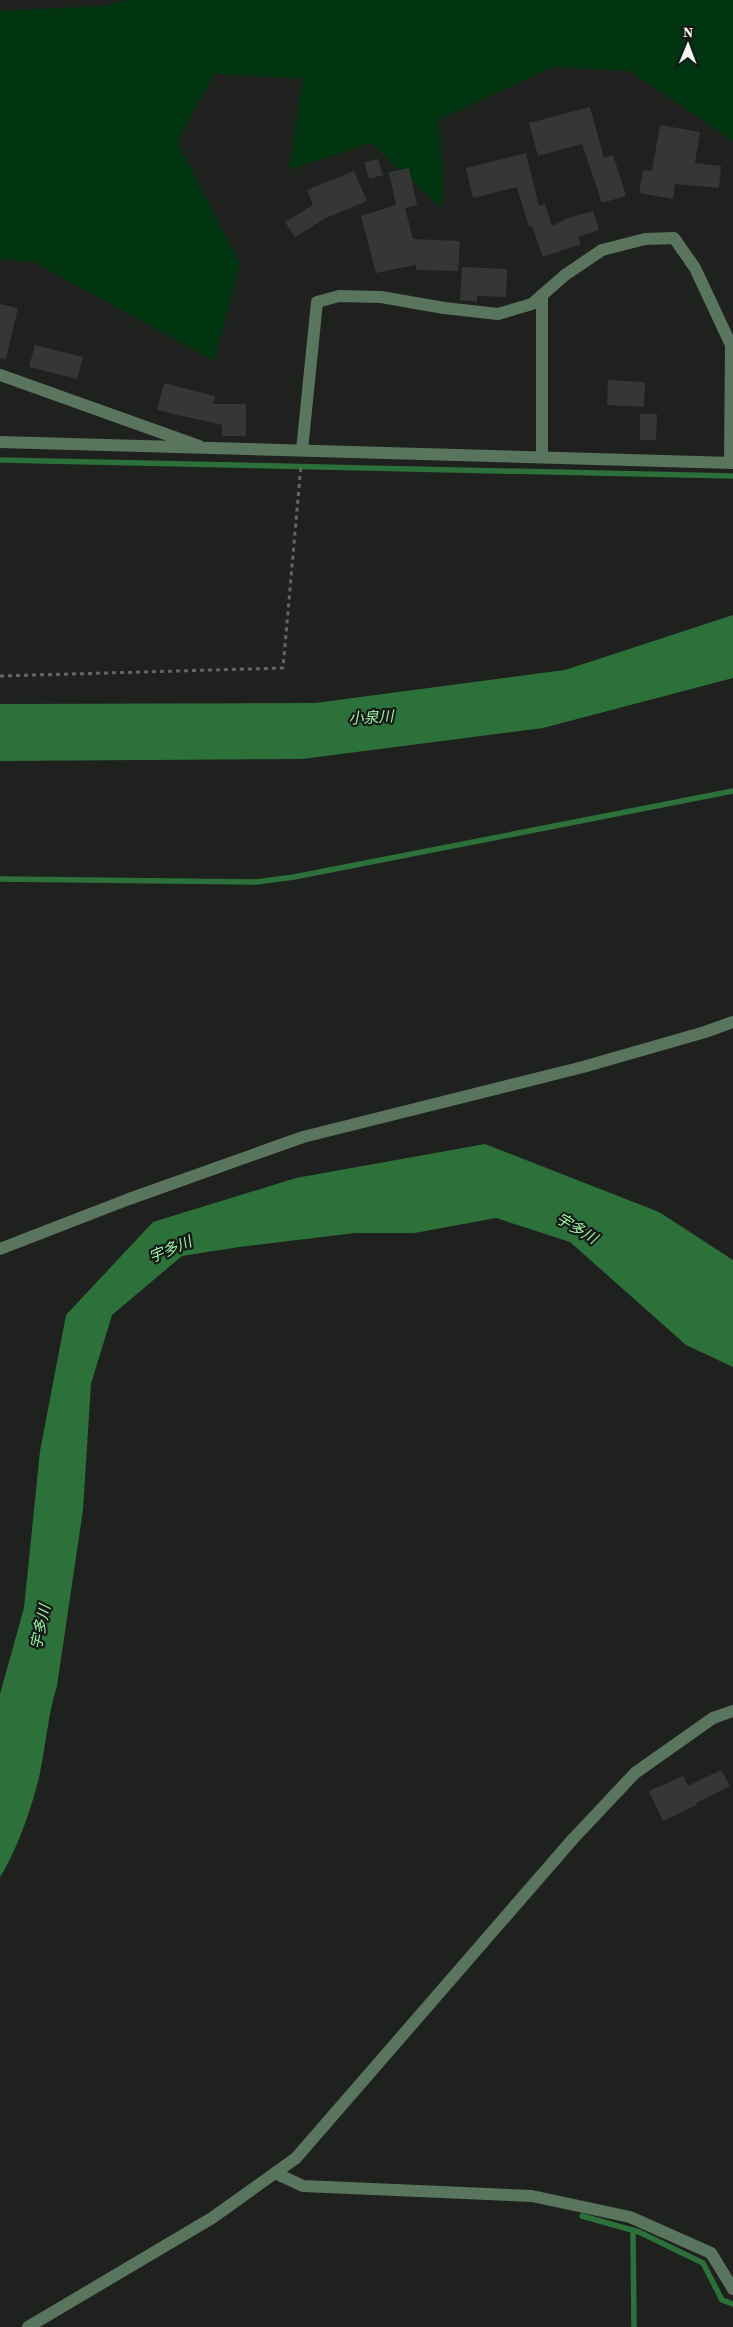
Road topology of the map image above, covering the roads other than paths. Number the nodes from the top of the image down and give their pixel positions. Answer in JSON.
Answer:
{"nodes":[{"id":1,"x":542,"y":295,"type":"junction"},
{"id":2,"x":0,"y":375,"type":"edge"},
{"id":3,"x":0,"y":442,"type":"edge"},
{"id":4,"x":199,"y":446,"type":"junction"},
{"id":5,"x":302,"y":450,"type":"junction"},
{"id":6,"x":542,"y":457,"type":"junction"},
{"id":7,"x":732,"y":463,"type":"edge"},
{"id":8,"x":733,"y":1022,"type":"edge"},
{"id":9,"x":0,"y":1249,"type":"edge"},
{"id":10,"x":733,"y":1711,"type":"edge"},
{"id":11,"x":276,"y":2173,"type":"junction"},
{"id":12,"x":733,"y":2289,"type":"edge"},
{"id":13,"x":28,"y":2327,"type":"edge"}],
"edges":[{"from":1,"to":5,"type":"street"},
{"from":1,"to":6,"type":"street"},
{"from":1,"to":7,"type":"street"},
{"from":2,"to":4,"type":"street"},
{"from":3,"to":4,"type":"street"},
{"from":4,"to":5,"type":"street"},
{"from":5,"to":6,"type":"street"},
{"from":6,"to":7,"type":"street"},
{"from":8,"to":9,"type":"street"},
{"from":10,"to":11,"type":"street"},
{"from":11,"to":12,"type":"street"},
{"from":11,"to":13,"type":"street"}]}
